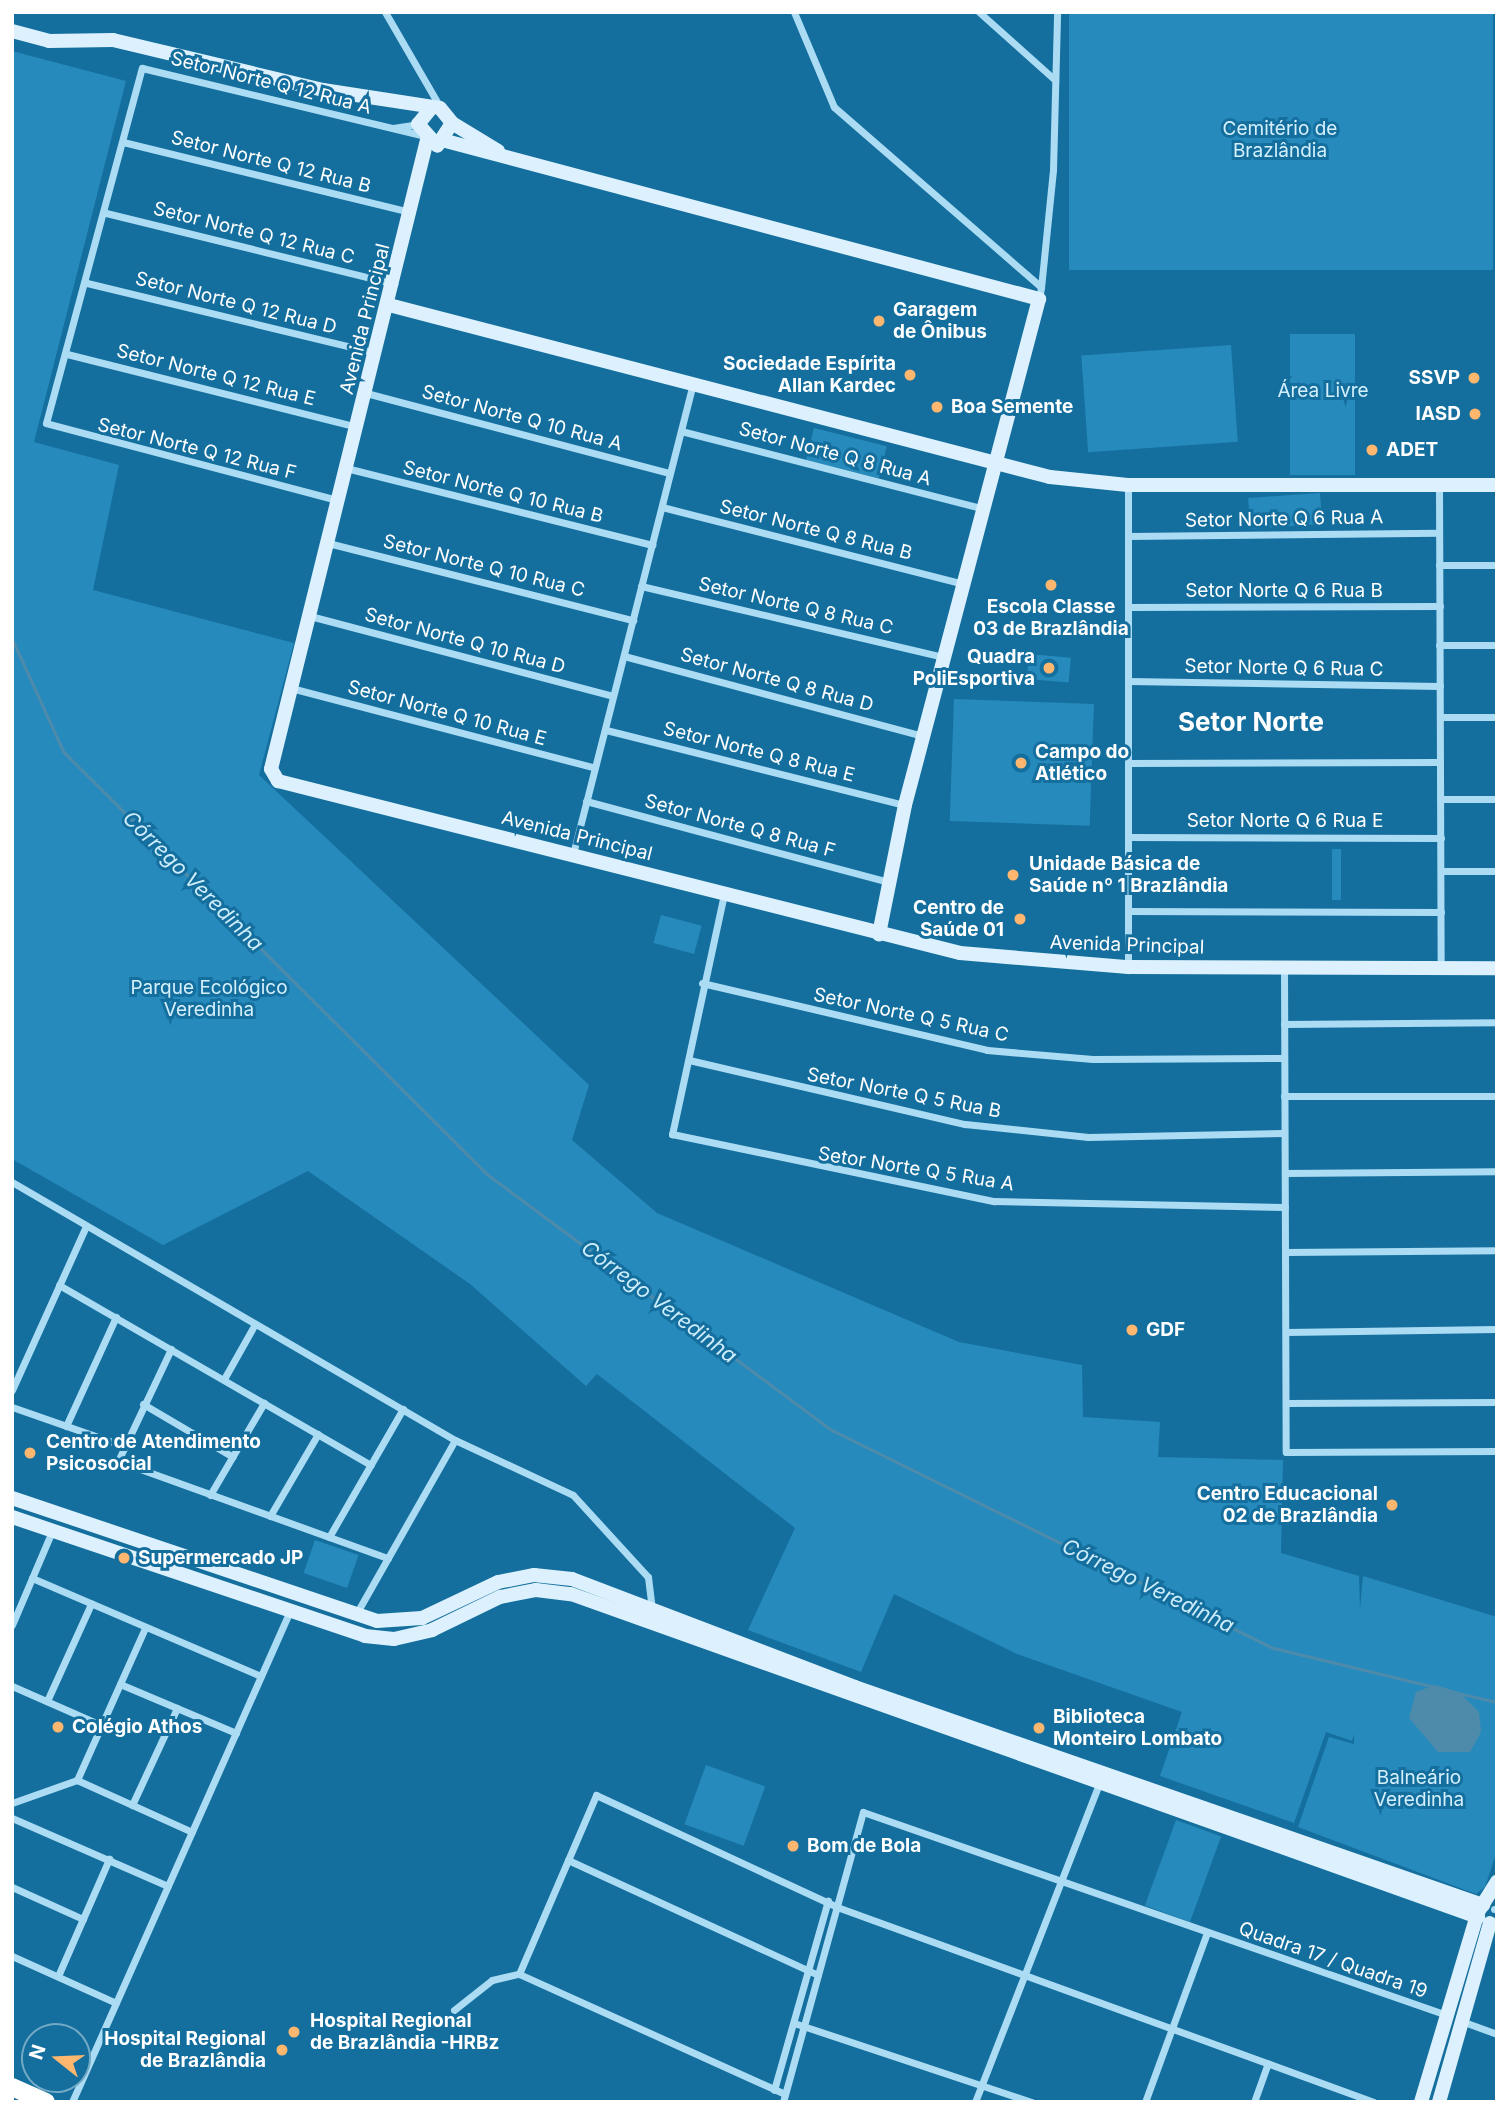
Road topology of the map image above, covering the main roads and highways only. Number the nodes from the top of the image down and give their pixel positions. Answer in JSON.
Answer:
{"nodes":[{"id":1,"x":12,"y":2087,"type":"edge"},
{"id":2,"x":46,"y":2102,"type":"edge"}],
"edges":[{"from":1,"to":2,"type":"highway"}]}
